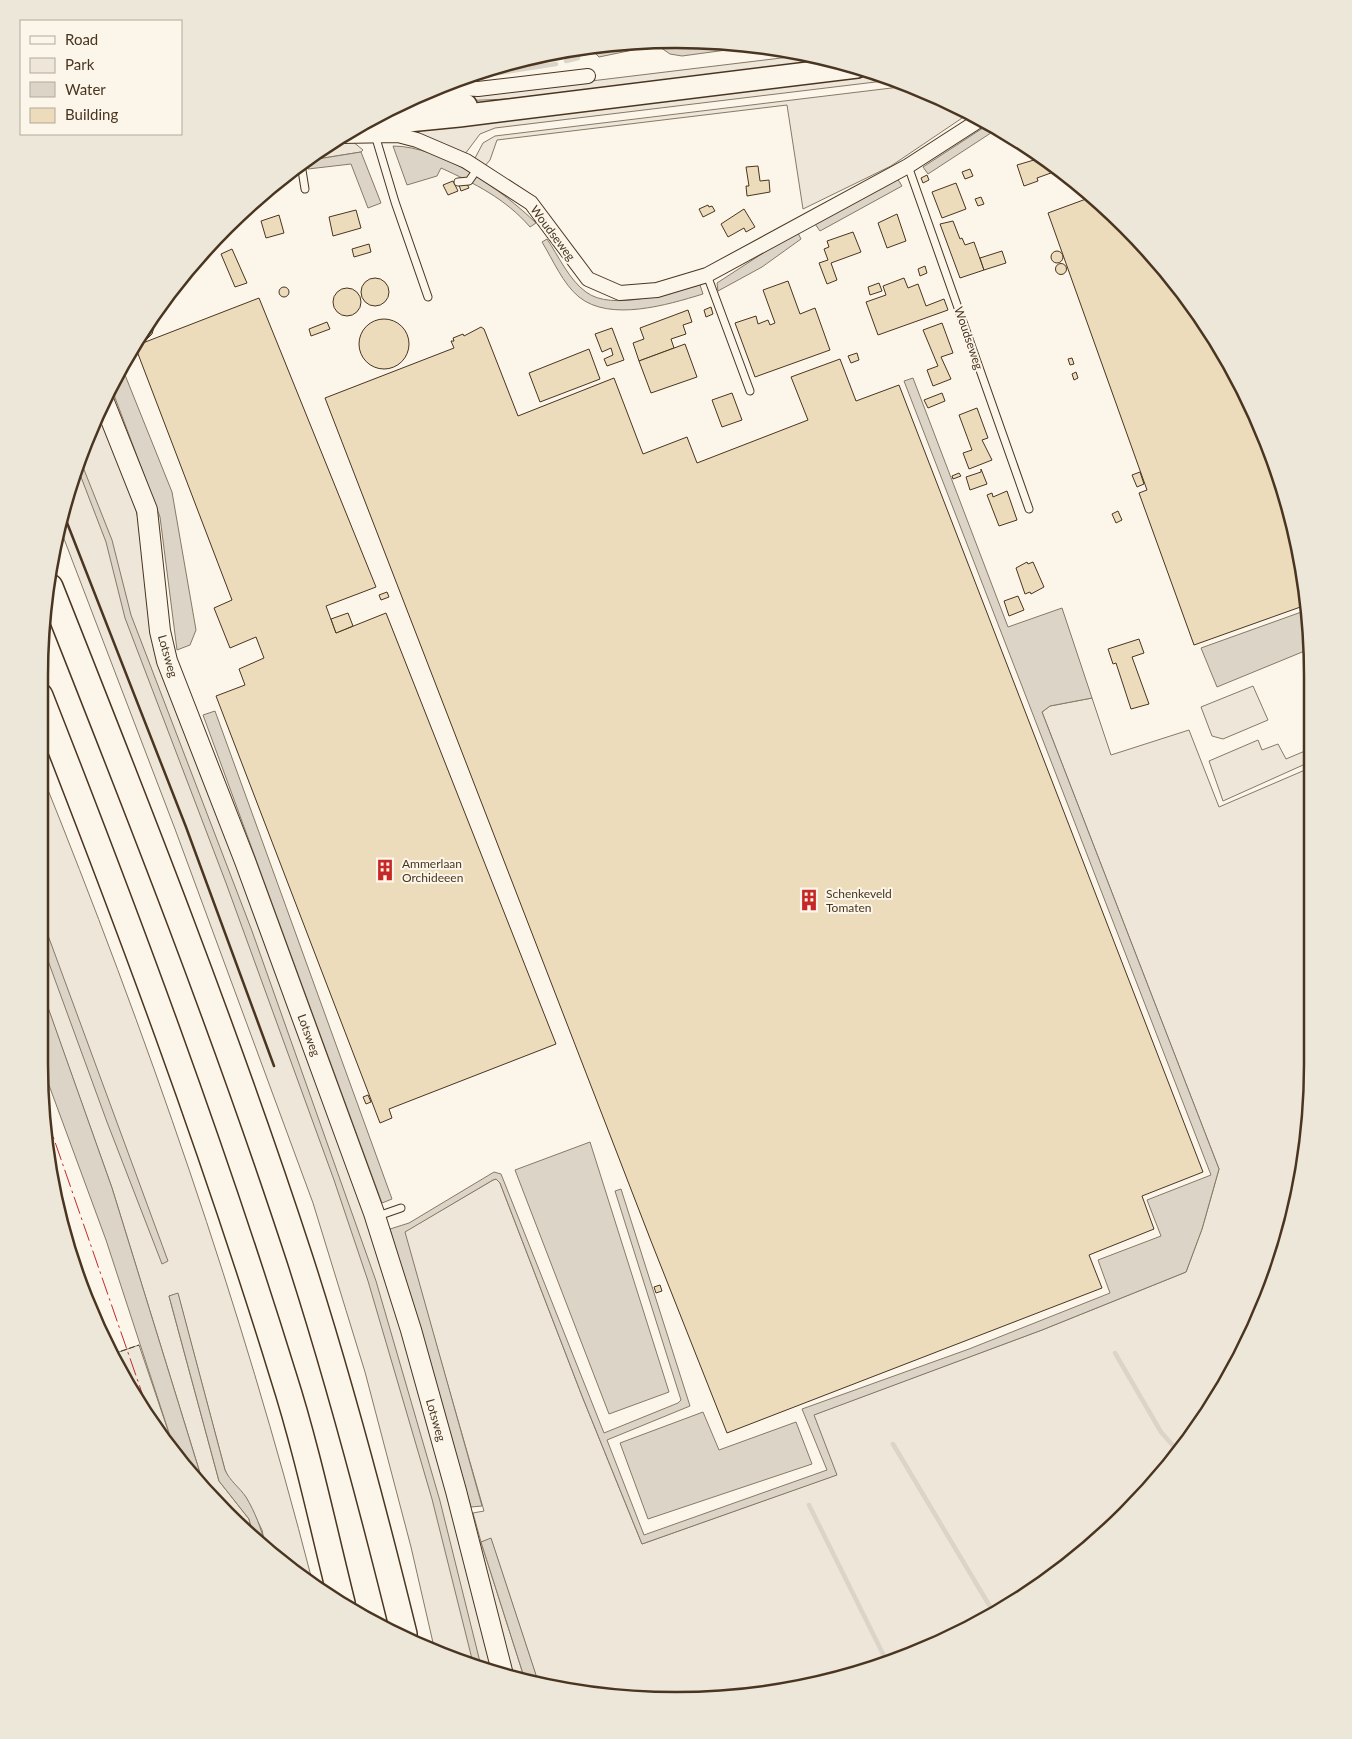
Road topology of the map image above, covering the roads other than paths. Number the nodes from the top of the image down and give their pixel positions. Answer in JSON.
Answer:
{"nodes":[{"id":1,"x":839,"y":69,"type":"edge"},
{"id":2,"x":588,"y":76,"type":"dead end"},
{"id":3,"x":455,"y":88,"type":"edge"},
{"id":4,"x":419,"y":102,"type":"edge"},
{"id":5,"x":499,"y":110,"type":"junction"},
{"id":6,"x":974,"y":123,"type":"edge"},
{"id":7,"x":369,"y":128,"type":"edge"},
{"id":8,"x":908,"y":166,"type":"junction"},
{"id":9,"x":302,"y":171,"type":"edge"},
{"id":10,"x":474,"y":175,"type":"junction"},
{"id":11,"x":458,"y":182,"type":"dead end"},
{"id":12,"x":305,"y":189,"type":"dead end"},
{"id":13,"x":706,"y":275,"type":"junction"},
{"id":14,"x":428,"y":297,"type":"dead end"},
{"id":15,"x":750,"y":391,"type":"dead end"},
{"id":16,"x":107,"y":409,"type":"edge"},
{"id":17,"x":1029,"y":509,"type":"dead end"},
{"id":18,"x":53,"y":595,"type":"edge"},
{"id":19,"x":48,"y":716,"type":"edge"},
{"id":20,"x":402,"y":1208,"type":"dead end"},
{"id":21,"x":375,"y":1218,"type":"junction"},
{"id":22,"x":340,"y":1594,"type":"edge"},
{"id":23,"x":403,"y":1629,"type":"edge"},
{"id":24,"x":501,"y":1666,"type":"edge"}],
"edges":[{"from":1,"to":5,"type":"main road","name":"Woudseweg"},
{"from":2,"to":3,"type":"street"},
{"from":4,"to":5,"type":"main road","name":"Woudseweg"},
{"from":5,"to":7,"type":"main road","name":"Woudseweg"},
{"from":6,"to":8,"type":"street","name":"Woudseweg"},
{"from":7,"to":10,"type":"street","name":"Woudseweg"},
{"from":7,"to":14,"type":"lane"},
{"from":8,"to":13,"type":"street","name":"Woudseweg"},
{"from":8,"to":17,"type":"lane","name":"Woudseweg"},
{"from":9,"to":12,"type":"lane"},
{"from":10,"to":11,"type":"lane"},
{"from":10,"to":13,"type":"street","name":"Woudseweg"},
{"from":13,"to":15,"type":"lane"},
{"from":16,"to":21,"type":"street","name":"Lotsweg"},
{"from":18,"to":23,"type":"highway"},
{"from":19,"to":22,"type":"highway"},
{"from":20,"to":21,"type":"lane"},
{"from":21,"to":24,"type":"street","name":"Lotsweg"}]}
